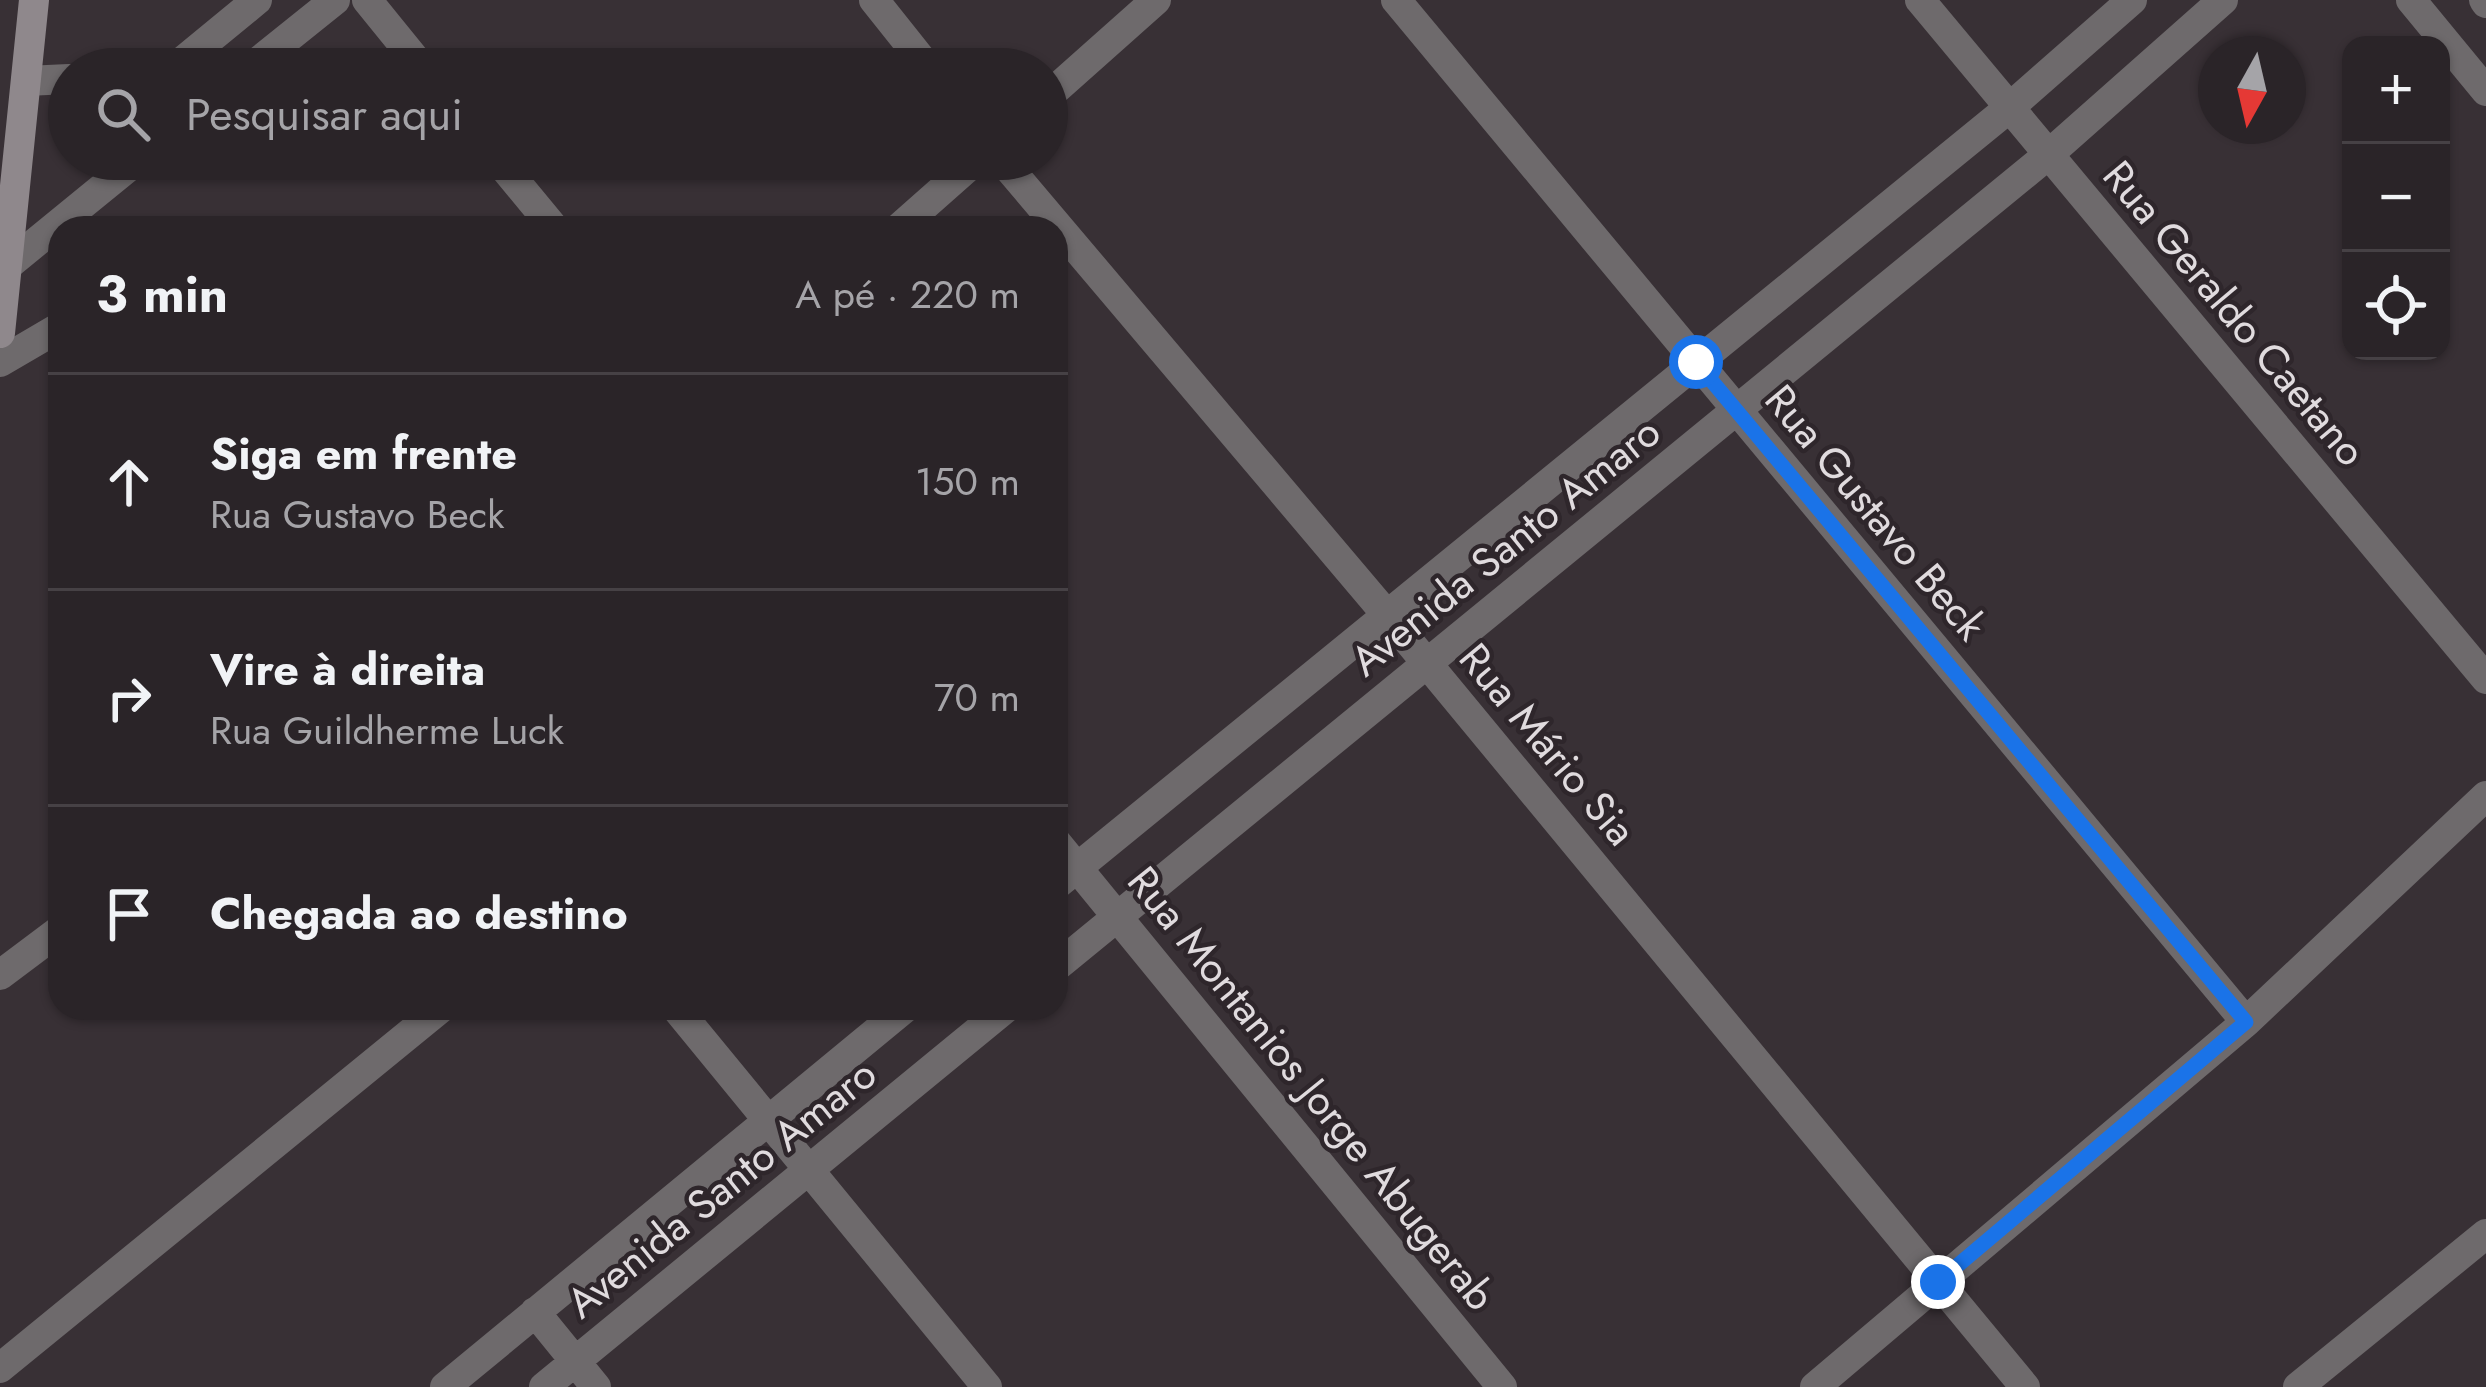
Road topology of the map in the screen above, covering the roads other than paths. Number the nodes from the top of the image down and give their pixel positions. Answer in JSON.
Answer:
{"nodes":[{"id":1,"x":34,"y":0,"type":"edge"},
{"id":2,"x":256,"y":0,"type":"edge"},
{"id":3,"x":335,"y":0,"type":"edge"},
{"id":4,"x":367,"y":0,"type":"edge"},
{"id":5,"x":874,"y":0,"type":"edge"},
{"id":6,"x":1156,"y":0,"type":"edge"},
{"id":7,"x":1396,"y":0,"type":"edge"},
{"id":8,"x":1920,"y":0,"type":"edge"},
{"id":9,"x":2132,"y":0,"type":"edge"},
{"id":10,"x":2224,"y":0,"type":"edge"},
{"id":11,"x":2411,"y":0,"type":"edge"},
{"id":12,"x":198,"y":48,"type":"edge"},
{"id":13,"x":275,"y":48,"type":"edge"},
{"id":14,"x":406,"y":48,"type":"edge"},
{"id":15,"x":912,"y":48,"type":"edge"},
{"id":16,"x":13,"y":78,"type":"edge"},
{"id":17,"x":1068,"y":78,"type":"edge"},
{"id":18,"x":48,"y":79,"type":"edge"},
{"id":19,"x":2486,"y":91,"type":"edge"},
{"id":20,"x":2009,"y":108,"type":"junction"},
{"id":21,"x":2048,"y":155,"type":"junction"},
{"id":22,"x":112,"y":180,"type":"edge"},
{"id":23,"x":514,"y":180,"type":"edge"},
{"id":24,"x":953,"y":180,"type":"edge"},
{"id":25,"x":1018,"y":180,"type":"edge"},
{"id":26,"x":68,"y":216,"type":"edge"},
{"id":27,"x":544,"y":216,"type":"edge"},
{"id":28,"x":913,"y":216,"type":"edge"},
{"id":29,"x":1048,"y":216,"type":"edge"},
{"id":30,"x":48,"y":232,"type":"edge"},
{"id":31,"x":1068,"y":239,"type":"edge"},
{"id":32,"x":8,"y":265,"type":"junction"},
{"id":33,"x":0,"y":333,"type":"edge"},
{"id":34,"x":48,"y":334,"type":"edge"},
{"id":35,"x":0,"y":362,"type":"edge"},
{"id":36,"x":1696,"y":362,"type":"junction"},
{"id":37,"x":1736,"y":411,"type":"junction"},
{"id":38,"x":1387,"y":615,"type":"junction"},
{"id":39,"x":1427,"y":663,"type":"junction"},
{"id":40,"x":2486,"y":679,"type":"edge"},
{"id":41,"x":2486,"y":796,"type":"edge"},
{"id":42,"x":1068,"y":874,"type":"edge"},
{"id":43,"x":1068,"y":878,"type":"edge"},
{"id":44,"x":1118,"y":917,"type":"junction"},
{"id":45,"x":48,"y":938,"type":"edge"},
{"id":46,"x":1068,"y":958,"type":"edge"},
{"id":47,"x":0,"y":975,"type":"edge"},
{"id":48,"x":426,"y":1020,"type":"edge"},
{"id":49,"x":686,"y":1020,"type":"edge"},
{"id":50,"x":890,"y":1020,"type":"edge"},
{"id":51,"x":991,"y":1020,"type":"edge"},
{"id":52,"x":2246,"y":1022,"type":"junction"},
{"id":53,"x":768,"y":1120,"type":"junction"},
{"id":54,"x":809,"y":1170,"type":"junction"},
{"id":55,"x":2486,"y":1234,"type":"edge"},
{"id":56,"x":1938,"y":1282,"type":"junction"},
{"id":57,"x":535,"y":1312,"type":"junction"},
{"id":58,"x":575,"y":1362,"type":"junction"},
{"id":59,"x":0,"y":1368,"type":"edge"},
{"id":60,"x":445,"y":1387,"type":"edge"},
{"id":61,"x":544,"y":1387,"type":"edge"},
{"id":62,"x":596,"y":1387,"type":"edge"},
{"id":63,"x":987,"y":1387,"type":"edge"},
{"id":64,"x":1502,"y":1387,"type":"edge"},
{"id":65,"x":1815,"y":1387,"type":"edge"},
{"id":66,"x":2025,"y":1387,"type":"edge"},
{"id":67,"x":2297,"y":1387,"type":"edge"}],
"edges":[{"from":1,"to":16,"type":"street"},
{"from":2,"to":12,"type":"street"},
{"from":3,"to":13,"type":"street"},
{"from":4,"to":14,"type":"street"},
{"from":5,"to":15,"type":"street"},
{"from":6,"to":17,"type":"street"},
{"from":7,"to":36,"type":"street","name":"Rua Gustavo Beck"},
{"from":8,"to":20,"type":"street","name":"Rua Geraldo Caetano"},
{"from":9,"to":20,"type":"street","name":"Avenida Santo Amaro"},
{"from":10,"to":21,"type":"street","name":"Avenida Santo Amaro"},
{"from":11,"to":19,"type":"street"},
{"from":16,"to":18,"type":"street"},
{"from":16,"to":32,"type":"street"},
{"from":20,"to":21,"type":"street","name":"Rua Geraldo Caetano"},
{"from":20,"to":36,"type":"street","name":"Avenida Santo Amaro"},
{"from":21,"to":37,"type":"street","name":"Avenida Santo Amaro"},
{"from":21,"to":40,"type":"street","name":"Rua Geraldo Caetano"},
{"from":22,"to":26,"type":"street"},
{"from":23,"to":27,"type":"street"},
{"from":24,"to":28,"type":"street"},
{"from":25,"to":29,"type":"street","name":"Rua Mário Sia"},
{"from":30,"to":32,"type":"street"},
{"from":31,"to":38,"type":"street","name":"Rua Mário Sia"},
{"from":32,"to":33,"type":"street"},
{"from":34,"to":35,"type":"street"},
{"from":36,"to":37,"type":"street","name":"Rua Gustavo Beck"},
{"from":36,"to":38,"type":"street","name":"Avenida Santo Amaro"},
{"from":37,"to":39,"type":"street","name":"Avenida Santo Amaro"},
{"from":37,"to":52,"type":"street","name":"Rua Gustavo Beck"},
{"from":38,"to":39,"type":"street","name":"Rua Mário Sia"},
{"from":38,"to":42,"type":"street","name":"Avenida Santo Amaro"},
{"from":39,"to":44,"type":"street","name":"Avenida Santo Amaro"},
{"from":39,"to":56,"type":"street","name":"Rua Mário Sia"},
{"from":41,"to":52,"type":"street"},
{"from":43,"to":44,"type":"street","name":"Rua Montanios Jorge Abugerab"},
{"from":44,"to":46,"type":"street","name":"Avenida Santo Amaro"},
{"from":44,"to":64,"type":"street","name":"Rua Montanios Jorge Abugerab"},
{"from":45,"to":47,"type":"street"},
{"from":48,"to":59,"type":"street"},
{"from":49,"to":53,"type":"street"},
{"from":50,"to":53,"type":"street","name":"Avenida Santo Amaro"},
{"from":51,"to":54,"type":"street","name":"Avenida Santo Amaro"},
{"from":52,"to":56,"type":"street"},
{"from":53,"to":54,"type":"street"},
{"from":53,"to":57,"type":"street","name":"Avenida Santo Amaro"},
{"from":54,"to":58,"type":"street","name":"Avenida Santo Amaro"},
{"from":54,"to":63,"type":"street"},
{"from":55,"to":67,"type":"street"},
{"from":56,"to":65,"type":"street"},
{"from":56,"to":66,"type":"street","name":"Rua Mário Sia"},
{"from":57,"to":58,"type":"street"},
{"from":57,"to":60,"type":"street","name":"Avenida Santo Amaro"},
{"from":58,"to":61,"type":"street","name":"Avenida Santo Amaro"},
{"from":58,"to":62,"type":"street"}]}
